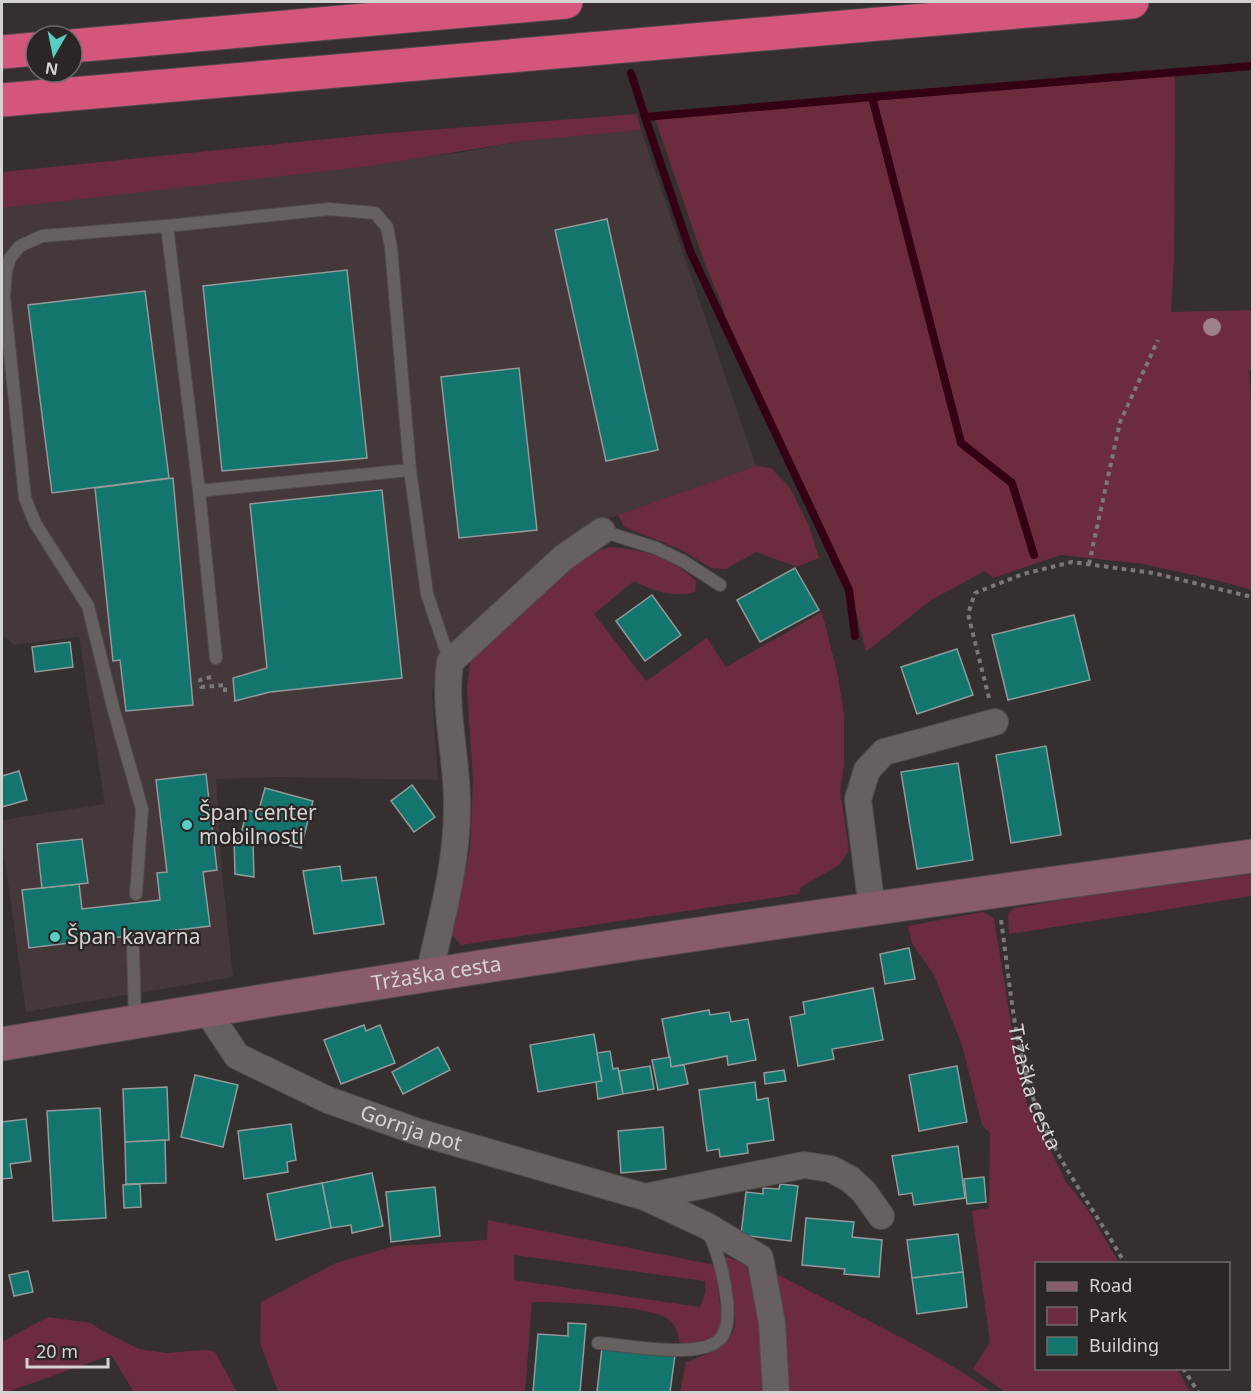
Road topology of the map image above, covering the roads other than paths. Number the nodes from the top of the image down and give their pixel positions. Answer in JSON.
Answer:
{"nodes":[{"id":1,"x":566,"y":2,"type":"edge"},
{"id":2,"x":1132,"y":2,"type":"edge"},
{"id":3,"x":84,"y":45,"type":"edge"},
{"id":4,"x":24,"y":50,"type":"edge"},
{"id":5,"x":2,"y":52,"type":"edge"},
{"id":6,"x":2,"y":100,"type":"edge"},
{"id":7,"x":167,"y":226,"type":"junction"},
{"id":8,"x":410,"y":470,"type":"junction"},
{"id":9,"x":199,"y":491,"type":"junction"},
{"id":10,"x":602,"y":531,"type":"joint"},
{"id":11,"x":720,"y":585,"type":"dead end"},
{"id":12,"x":216,"y":658,"type":"dead end"},
{"id":13,"x":450,"y":662,"type":"junction"},
{"id":14,"x":995,"y":722,"type":"road end"},
{"id":15,"x":1252,"y":856,"type":"edge"},
{"id":16,"x":136,"y":894,"type":"dead end"},
{"id":17,"x":872,"y":909,"type":"junction"},
{"id":18,"x":133,"y":948,"type":"dead end"},
{"id":19,"x":429,"y":975,"type":"junction"},
{"id":20,"x":207,"y":1011,"type":"junction"},
{"id":21,"x":135,"y":1022,"type":"junction"},
{"id":22,"x":2,"y":1044,"type":"edge"},
{"id":23,"x":645,"y":1197,"type":"junction"},
{"id":24,"x":881,"y":1216,"type":"dead end"},
{"id":25,"x":706,"y":1226,"type":"junction"},
{"id":26,"x":598,"y":1343,"type":"dead end"},
{"id":27,"x":776,"y":1392,"type":"edge"}],
"edges":[{"from":1,"to":3,"type":"highway"},
{"from":2,"to":6,"type":"highway"},
{"from":4,"to":5,"type":"highway"},
{"from":7,"to":8,"type":"lane"},
{"from":7,"to":9,"type":"lane"},
{"from":7,"to":16,"type":"lane"},
{"from":8,"to":9,"type":"lane"},
{"from":8,"to":13,"type":"lane"},
{"from":9,"to":12,"type":"lane"},
{"from":10,"to":11,"type":"lane"},
{"from":10,"to":13,"type":"street"},
{"from":13,"to":19,"type":"street"},
{"from":14,"to":17,"type":"street"},
{"from":15,"to":17,"type":"main road","name":"Tržaška cesta"},
{"from":17,"to":19,"type":"main road","name":"Tržaška cesta"},
{"from":18,"to":21,"type":"lane"},
{"from":19,"to":20,"type":"main road","name":"Tržaška cesta"},
{"from":20,"to":21,"type":"main road","name":"Tržaška cesta"},
{"from":20,"to":23,"type":"street","name":"Gornja pot"},
{"from":21,"to":22,"type":"main road","name":"Tržaška cesta"},
{"from":23,"to":24,"type":"street","name":"Gornja pot"},
{"from":23,"to":25,"type":"street","name":"Gornja pot"},
{"from":25,"to":26,"type":"lane"},
{"from":25,"to":27,"type":"street","name":"Gornja pot"}]}
